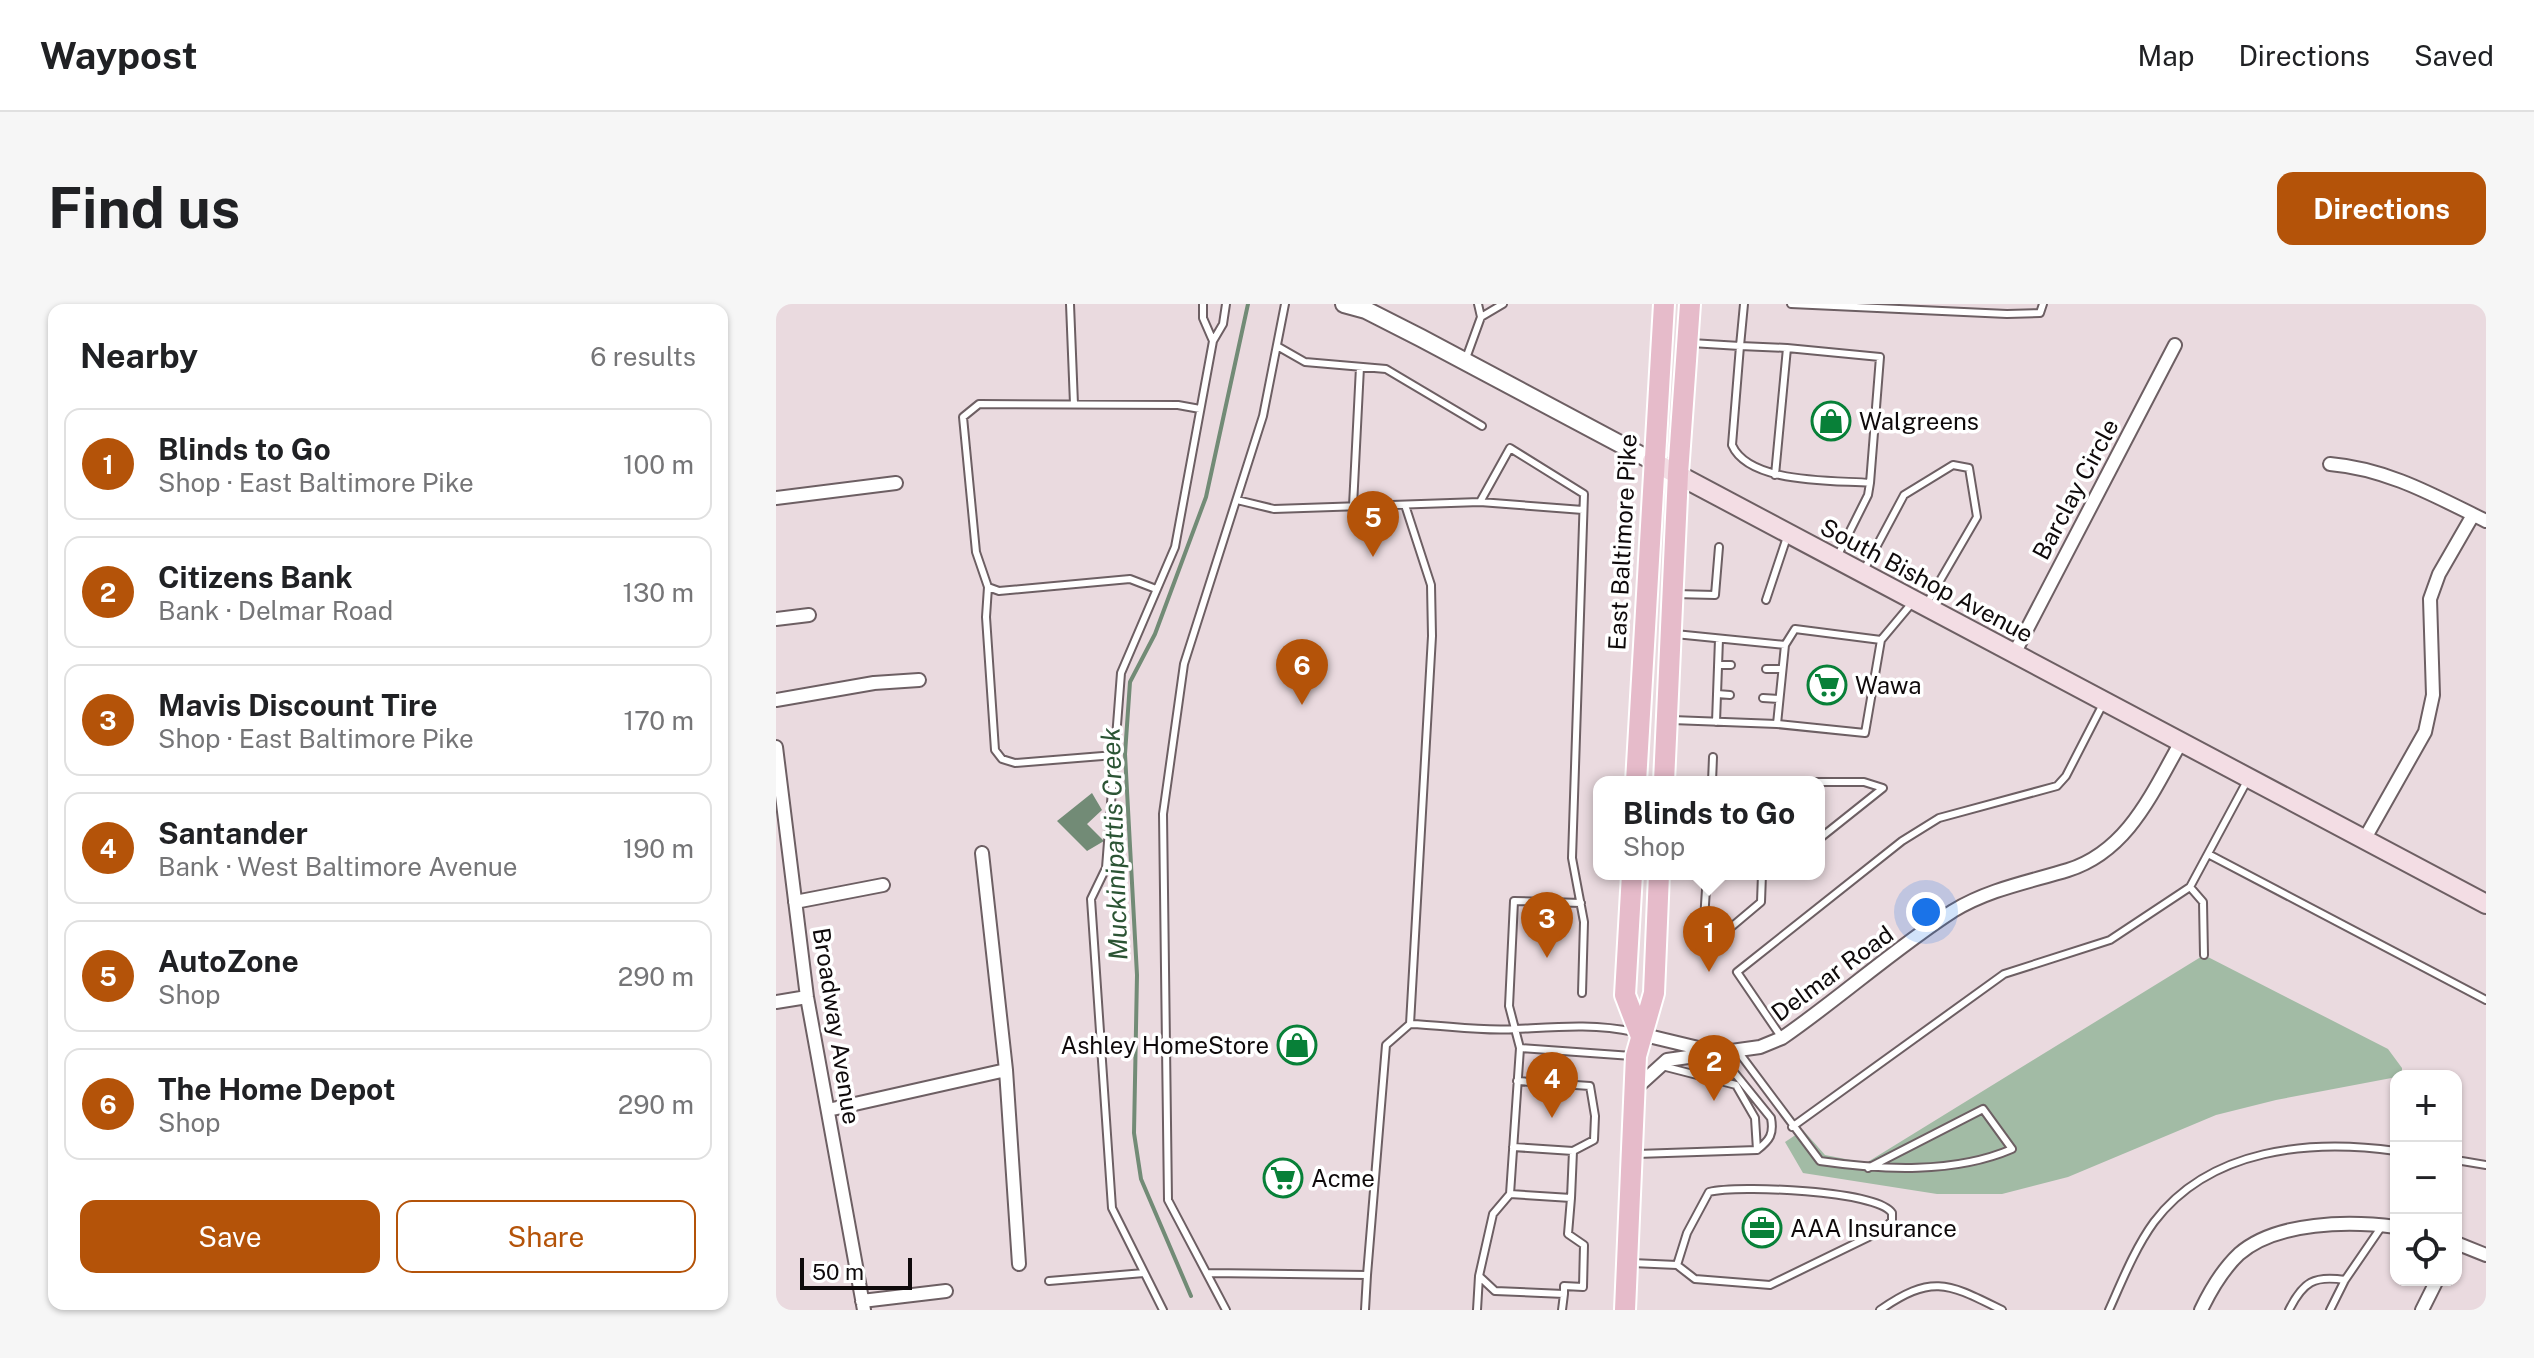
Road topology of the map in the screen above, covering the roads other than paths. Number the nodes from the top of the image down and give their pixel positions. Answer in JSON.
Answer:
{"nodes":[{"id":1,"x":1070,"y":304,"type":"edge"},
{"id":2,"x":1203,"y":304,"type":"edge"},
{"id":3,"x":1226,"y":304,"type":"edge"},
{"id":4,"x":1285,"y":304,"type":"edge"},
{"id":5,"x":1344,"y":304,"type":"edge"},
{"id":6,"x":1478,"y":304,"type":"edge"},
{"id":7,"x":1503,"y":304,"type":"edge"},
{"id":8,"x":1664,"y":304,"type":"edge"},
{"id":9,"x":1690,"y":304,"type":"edge"},
{"id":10,"x":1744,"y":304,"type":"edge"},
{"id":11,"x":1791,"y":304,"type":"edge"},
{"id":12,"x":2043,"y":304,"type":"edge"},
{"id":13,"x":1908,"y":307,"type":"edge"},
{"id":14,"x":1481,"y":317,"type":"junction"},
{"id":15,"x":1213,"y":341,"type":"junction"},
{"id":16,"x":1688,"y":343,"type":"junction"},
{"id":17,"x":2175,"y":345,"type":"dead end"},
{"id":18,"x":1277,"y":346,"type":"junction"},
{"id":19,"x":1740,"y":346,"type":"junction"},
{"id":20,"x":1787,"y":348,"type":"junction"},
{"id":21,"x":1465,"y":361,"type":"junction"},
{"id":22,"x":1360,"y":367,"type":"junction"},
{"id":23,"x":1074,"y":404,"type":"junction"},
{"id":24,"x":1200,"y":409,"type":"junction"},
{"id":25,"x":1482,"y":426,"type":"dead end"},
{"id":26,"x":1652,"y":461,"type":"junction"},
{"id":27,"x":2330,"y":464,"type":"dead end"},
{"id":28,"x":1678,"y":474,"type":"junction"},
{"id":29,"x":1775,"y":475,"type":"junction"},
{"id":30,"x":896,"y":483,"type":"dead end"},
{"id":31,"x":1870,"y":483,"type":"junction"},
{"id":32,"x":776,"y":498,"type":"edge"},
{"id":33,"x":1237,"y":500,"type":"junction"},
{"id":34,"x":1480,"y":502,"type":"junction"},
{"id":35,"x":1405,"y":505,"type":"junction"},
{"id":36,"x":1353,"y":506,"type":"junction"},
{"id":37,"x":1583,"y":510,"type":"junction"},
{"id":38,"x":2473,"y":515,"type":"junction"},
{"id":39,"x":2486,"y":521,"type":"edge"},
{"id":40,"x":1788,"y":533,"type":"junction"},
{"id":41,"x":1719,"y":547,"type":"dead end"},
{"id":42,"x":1836,"y":559,"type":"junction"},
{"id":43,"x":1863,"y":573,"type":"junction"},
{"id":44,"x":988,"y":587,"type":"junction"},
{"id":45,"x":1156,"y":589,"type":"junction"},
{"id":46,"x":1672,"y":594,"type":"junction"},
{"id":47,"x":1766,"y":600,"type":"dead end"},
{"id":48,"x":1920,"y":603,"type":"junction"},
{"id":49,"x":809,"y":615,"type":"dead end"},
{"id":50,"x":776,"y":619,"type":"edge"},
{"id":51,"x":1670,"y":634,"type":"junction"},
{"id":52,"x":1719,"y":639,"type":"junction"},
{"id":53,"x":1881,"y":640,"type":"junction"},
{"id":54,"x":1785,"y":645,"type":"junction"},
{"id":55,"x":2014,"y":654,"type":"junction"},
{"id":56,"x":1718,"y":665,"type":"junction"},
{"id":57,"x":1731,"y":665,"type":"dead end"},
{"id":58,"x":1766,"y":669,"type":"dead end"},
{"id":59,"x":1782,"y":669,"type":"junction"},
{"id":60,"x":919,"y":680,"type":"dead end"},
{"id":61,"x":1717,"y":694,"type":"junction"},
{"id":62,"x":1730,"y":695,"type":"dead end"},
{"id":63,"x":1763,"y":698,"type":"dead end"},
{"id":64,"x":1779,"y":699,"type":"junction"},
{"id":65,"x":776,"y":700,"type":"edge"},
{"id":66,"x":2105,"y":702,"type":"junction"},
{"id":67,"x":1666,"y":720,"type":"junction"},
{"id":68,"x":1716,"y":722,"type":"junction"},
{"id":69,"x":1777,"y":724,"type":"junction"},
{"id":70,"x":2181,"y":742,"type":"junction"},
{"id":71,"x":776,"y":747,"type":"edge"},
{"id":72,"x":1115,"y":755,"type":"junction"},
{"id":73,"x":1713,"y":757,"type":"dead end"},
{"id":74,"x":1636,"y":776,"type":"edge"},
{"id":75,"x":1664,"y":776,"type":"edge"},
{"id":76,"x":1712,"y":776,"type":"edge"},
{"id":77,"x":2249,"y":778,"type":"junction"},
{"id":78,"x":1825,"y":782,"type":"edge"},
{"id":79,"x":1825,"y":834,"type":"edge"},
{"id":80,"x":2364,"y":840,"type":"junction"},
{"id":81,"x":982,"y":853,"type":"dead end"},
{"id":82,"x":2210,"y":855,"type":"junction"},
{"id":83,"x":1632,"y":880,"type":"edge"},
{"id":84,"x":1659,"y":880,"type":"edge"},
{"id":85,"x":1707,"y":880,"type":"edge"},
{"id":86,"x":1762,"y":880,"type":"edge"},
{"id":87,"x":883,"y":885,"type":"dead end"},
{"id":88,"x":2190,"y":887,"type":"junction"},
{"id":89,"x":795,"y":902,"type":"junction"},
{"id":90,"x":1581,"y":903,"type":"junction"},
{"id":91,"x":2486,"y":904,"type":"edge"},
{"id":92,"x":2204,"y":955,"type":"dead end"},
{"id":93,"x":1582,"y":993,"type":"dead end"},
{"id":94,"x":807,"y":997,"type":"junction"},
{"id":95,"x":2486,"y":1000,"type":"edge"},
{"id":96,"x":776,"y":1002,"type":"edge"},
{"id":97,"x":1410,"y":1024,"type":"junction"},
{"id":98,"x":1518,"y":1030,"type":"junction"},
{"id":99,"x":1640,"y":1034,"type":"junction"},
{"id":100,"x":1782,"y":1038,"type":"junction"},
{"id":101,"x":1520,"y":1048,"type":"junction"},
{"id":102,"x":1737,"y":1050,"type":"junction"},
{"id":103,"x":1718,"y":1052,"type":"junction"},
{"id":104,"x":1636,"y":1056,"type":"junction"},
{"id":105,"x":1660,"y":1065,"type":"junction"},
{"id":106,"x":1006,"y":1070,"type":"junction"},
{"id":107,"x":1517,"y":1081,"type":"junction"},
{"id":108,"x":1635,"y":1089,"type":"junction"},
{"id":109,"x":828,"y":1110,"type":"junction"},
{"id":110,"x":1792,"y":1127,"type":"junction"},
{"id":111,"x":1513,"y":1147,"type":"junction"},
{"id":112,"x":1757,"y":1150,"type":"junction"},
{"id":113,"x":2390,"y":1150,"type":"edge"},
{"id":114,"x":1573,"y":1151,"type":"junction"},
{"id":115,"x":1633,"y":1154,"type":"junction"},
{"id":116,"x":2462,"y":1161,"type":"edge"},
{"id":117,"x":2486,"y":1165,"type":"edge"},
{"id":118,"x":1868,"y":1168,"type":"junction"},
{"id":119,"x":1510,"y":1194,"type":"junction"},
{"id":120,"x":1571,"y":1198,"type":"junction"},
{"id":121,"x":2382,"y":1226,"type":"junction"},
{"id":122,"x":2390,"y":1227,"type":"edge"},
{"id":123,"x":2462,"y":1245,"type":"edge"},
{"id":124,"x":2486,"y":1255,"type":"edge"},
{"id":125,"x":1628,"y":1263,"type":"junction"},
{"id":126,"x":1019,"y":1264,"type":"dead end"},
{"id":127,"x":1677,"y":1265,"type":"junction"},
{"id":128,"x":1144,"y":1273,"type":"junction"},
{"id":129,"x":1207,"y":1273,"type":"junction"},
{"id":130,"x":1367,"y":1275,"type":"junction"},
{"id":131,"x":1479,"y":1276,"type":"junction"},
{"id":132,"x":2345,"y":1280,"type":"junction"},
{"id":133,"x":1049,"y":1281,"type":"dead end"},
{"id":134,"x":2434,"y":1286,"type":"edge"},
{"id":135,"x":946,"y":1291,"type":"dead end"},
{"id":136,"x":1564,"y":1294,"type":"junction"},
{"id":137,"x":863,"y":1305,"type":"edge"},
{"id":138,"x":1163,"y":1310,"type":"edge"},
{"id":139,"x":1226,"y":1310,"type":"edge"},
{"id":140,"x":1365,"y":1310,"type":"edge"},
{"id":141,"x":1477,"y":1310,"type":"edge"},
{"id":142,"x":1562,"y":1310,"type":"edge"},
{"id":143,"x":1625,"y":1310,"type":"edge"},
{"id":144,"x":1880,"y":1310,"type":"edge"},
{"id":145,"x":2002,"y":1310,"type":"edge"},
{"id":146,"x":2109,"y":1310,"type":"edge"},
{"id":147,"x":2201,"y":1310,"type":"edge"},
{"id":148,"x":2289,"y":1310,"type":"edge"},
{"id":149,"x":2330,"y":1310,"type":"edge"},
{"id":150,"x":2422,"y":1310,"type":"edge"}],
"edges":[{"from":1,"to":23,"type":"lane"},
{"from":2,"to":15,"type":"lane"},
{"from":3,"to":15,"type":"lane"},
{"from":4,"to":18,"type":"lane"},
{"from":5,"to":21,"type":"street","name":"South Bishop Avenue"},
{"from":6,"to":14,"type":"lane"},
{"from":7,"to":14,"type":"lane"},
{"from":8,"to":26,"type":"main road","name":"East Baltimore Pike"},
{"from":9,"to":16,"type":"main road"},
{"from":10,"to":19,"type":"lane"},
{"from":11,"to":13,"type":"lane"},
{"from":12,"to":13,"type":"lane"},
{"from":14,"to":21,"type":"lane"},
{"from":15,"to":24,"type":"lane"},
{"from":16,"to":19,"type":"lane"},
{"from":16,"to":28,"type":"main road"},
{"from":17,"to":55,"type":"street","name":"Barclay Circle"},
{"from":18,"to":22,"type":"lane"},
{"from":18,"to":33,"type":"lane"},
{"from":19,"to":20,"type":"lane"},
{"from":19,"to":29,"type":"lane"},
{"from":20,"to":29,"type":"lane"},
{"from":20,"to":31,"type":"lane"},
{"from":21,"to":26,"type":"street","name":"South Bishop Avenue"},
{"from":22,"to":25,"type":"lane"},
{"from":22,"to":36,"type":"lane"},
{"from":23,"to":24,"type":"lane"},
{"from":23,"to":44,"type":"lane"},
{"from":24,"to":45,"type":"lane"},
{"from":26,"to":28,"type":"main road","name":"South Bishop Avenue"},
{"from":26,"to":74,"type":"main road","name":"East Baltimore Pike"},
{"from":27,"to":38,"type":"street"},
{"from":28,"to":40,"type":"main road","name":"South Bishop Avenue"},
{"from":28,"to":46,"type":"main road"},
{"from":29,"to":31,"type":"lane"},
{"from":30,"to":32,"type":"street"},
{"from":31,"to":42,"type":"lane"},
{"from":33,"to":36,"type":"lane"},
{"from":33,"to":129,"type":"lane"},
{"from":34,"to":35,"type":"lane"},
{"from":34,"to":37,"type":"lane"},
{"from":34,"to":37,"type":"lane"},
{"from":35,"to":36,"type":"lane"},
{"from":35,"to":97,"type":"lane"},
{"from":37,"to":90,"type":"lane"},
{"from":38,"to":39,"type":"street"},
{"from":38,"to":80,"type":"street"},
{"from":40,"to":42,"type":"main road","name":"South Bishop Avenue"},
{"from":40,"to":47,"type":"lane"},
{"from":41,"to":46,"type":"lane"},
{"from":42,"to":43,"type":"main road","name":"South Bishop Avenue"},
{"from":43,"to":48,"type":"main road","name":"South Bishop Avenue"},
{"from":43,"to":48,"type":"lane"},
{"from":44,"to":45,"type":"lane"},
{"from":44,"to":72,"type":"lane"},
{"from":45,"to":72,"type":"lane"},
{"from":46,"to":51,"type":"main road"},
{"from":48,"to":53,"type":"lane"},
{"from":48,"to":55,"type":"main road","name":"South Bishop Avenue"},
{"from":49,"to":50,"type":"street"},
{"from":51,"to":52,"type":"lane"},
{"from":51,"to":67,"type":"main road"},
{"from":52,"to":54,"type":"lane"},
{"from":52,"to":56,"type":"lane"},
{"from":53,"to":54,"type":"lane"},
{"from":53,"to":69,"type":"lane"},
{"from":54,"to":59,"type":"lane"},
{"from":55,"to":66,"type":"main road","name":"South Bishop Avenue"},
{"from":56,"to":57,"type":"lane"},
{"from":56,"to":61,"type":"lane"},
{"from":58,"to":59,"type":"lane"},
{"from":59,"to":64,"type":"lane"},
{"from":60,"to":65,"type":"street"},
{"from":61,"to":62,"type":"lane"},
{"from":61,"to":68,"type":"lane"},
{"from":63,"to":64,"type":"lane"},
{"from":64,"to":69,"type":"lane"},
{"from":66,"to":70,"type":"main road","name":"South Bishop Avenue"},
{"from":66,"to":100,"type":"lane"},
{"from":67,"to":68,"type":"lane"},
{"from":67,"to":75,"type":"main road"},
{"from":68,"to":69,"type":"lane"},
{"from":70,"to":77,"type":"main road","name":"South Bishop Avenue"},
{"from":70,"to":100,"type":"street","name":"Delmar Road"},
{"from":71,"to":89,"type":"street","name":"Broadway Avenue"},
{"from":72,"to":128,"type":"lane"},
{"from":73,"to":76,"type":"lane"},
{"from":77,"to":80,"type":"main road","name":"South Bishop Avenue"},
{"from":77,"to":82,"type":"lane"},
{"from":78,"to":79,"type":"lane"},
{"from":80,"to":91,"type":"main road","name":"South Bishop Avenue"},
{"from":81,"to":106,"type":"street"},
{"from":82,"to":88,"type":"lane"},
{"from":82,"to":95,"type":"lane"},
{"from":83,"to":99,"type":"main road"},
{"from":84,"to":99,"type":"main road"},
{"from":85,"to":86,"type":"lane"},
{"from":87,"to":89,"type":"street"},
{"from":88,"to":92,"type":"lane"},
{"from":88,"to":110,"type":"lane"},
{"from":89,"to":94,"type":"street","name":"Broadway Avenue"},
{"from":90,"to":93,"type":"lane"},
{"from":90,"to":98,"type":"lane"},
{"from":94,"to":96,"type":"street"},
{"from":94,"to":109,"type":"street","name":"Broadway Avenue"},
{"from":97,"to":98,"type":"lane"},
{"from":97,"to":130,"type":"lane"},
{"from":98,"to":99,"type":"lane"},
{"from":98,"to":101,"type":"lane"},
{"from":99,"to":103,"type":"street","name":"Delmar Road"},
{"from":99,"to":104,"type":"main road"},
{"from":100,"to":102,"type":"street","name":"Delmar Road"},
{"from":101,"to":104,"type":"lane"},
{"from":101,"to":107,"type":"lane"},
{"from":102,"to":103,"type":"street","name":"Delmar Road"},
{"from":102,"to":110,"type":"lane"},
{"from":103,"to":105,"type":"street","name":"Delmar Road"},
{"from":103,"to":112,"type":"lane"},
{"from":104,"to":108,"type":"main road"},
{"from":105,"to":108,"type":"street","name":"Delmar Road"},
{"from":105,"to":112,"type":"lane"},
{"from":106,"to":109,"type":"street"},
{"from":106,"to":126,"type":"street"},
{"from":107,"to":111,"type":"lane"},
{"from":107,"to":114,"type":"lane"},
{"from":108,"to":115,"type":"main road"},
{"from":109,"to":137,"type":"street","name":"Broadway Avenue"},
{"from":110,"to":118,"type":"lane"},
{"from":111,"to":114,"type":"lane"},
{"from":111,"to":119,"type":"lane"},
{"from":112,"to":115,"type":"lane"},
{"from":113,"to":146,"type":"lane"},
{"from":114,"to":120,"type":"lane"},
{"from":115,"to":125,"type":"main road"},
{"from":116,"to":117,"type":"lane"},
{"from":118,"to":118,"type":"lane"},
{"from":119,"to":120,"type":"lane"},
{"from":119,"to":131,"type":"lane"},
{"from":120,"to":136,"type":"lane"},
{"from":121,"to":122,"type":"street"},
{"from":121,"to":132,"type":"lane"},
{"from":121,"to":147,"type":"street"},
{"from":123,"to":124,"type":"street"},
{"from":125,"to":127,"type":"lane"},
{"from":125,"to":143,"type":"main road"},
{"from":127,"to":127,"type":"lane"},
{"from":128,"to":133,"type":"lane"},
{"from":128,"to":138,"type":"lane"},
{"from":129,"to":130,"type":"lane"},
{"from":129,"to":139,"type":"lane"},
{"from":130,"to":140,"type":"lane"},
{"from":131,"to":136,"type":"lane"},
{"from":131,"to":141,"type":"lane"},
{"from":132,"to":148,"type":"lane"},
{"from":132,"to":149,"type":"lane"},
{"from":134,"to":150,"type":"street"},
{"from":135,"to":137,"type":"street"},
{"from":136,"to":142,"type":"lane"},
{"from":144,"to":145,"type":"lane"}]}
